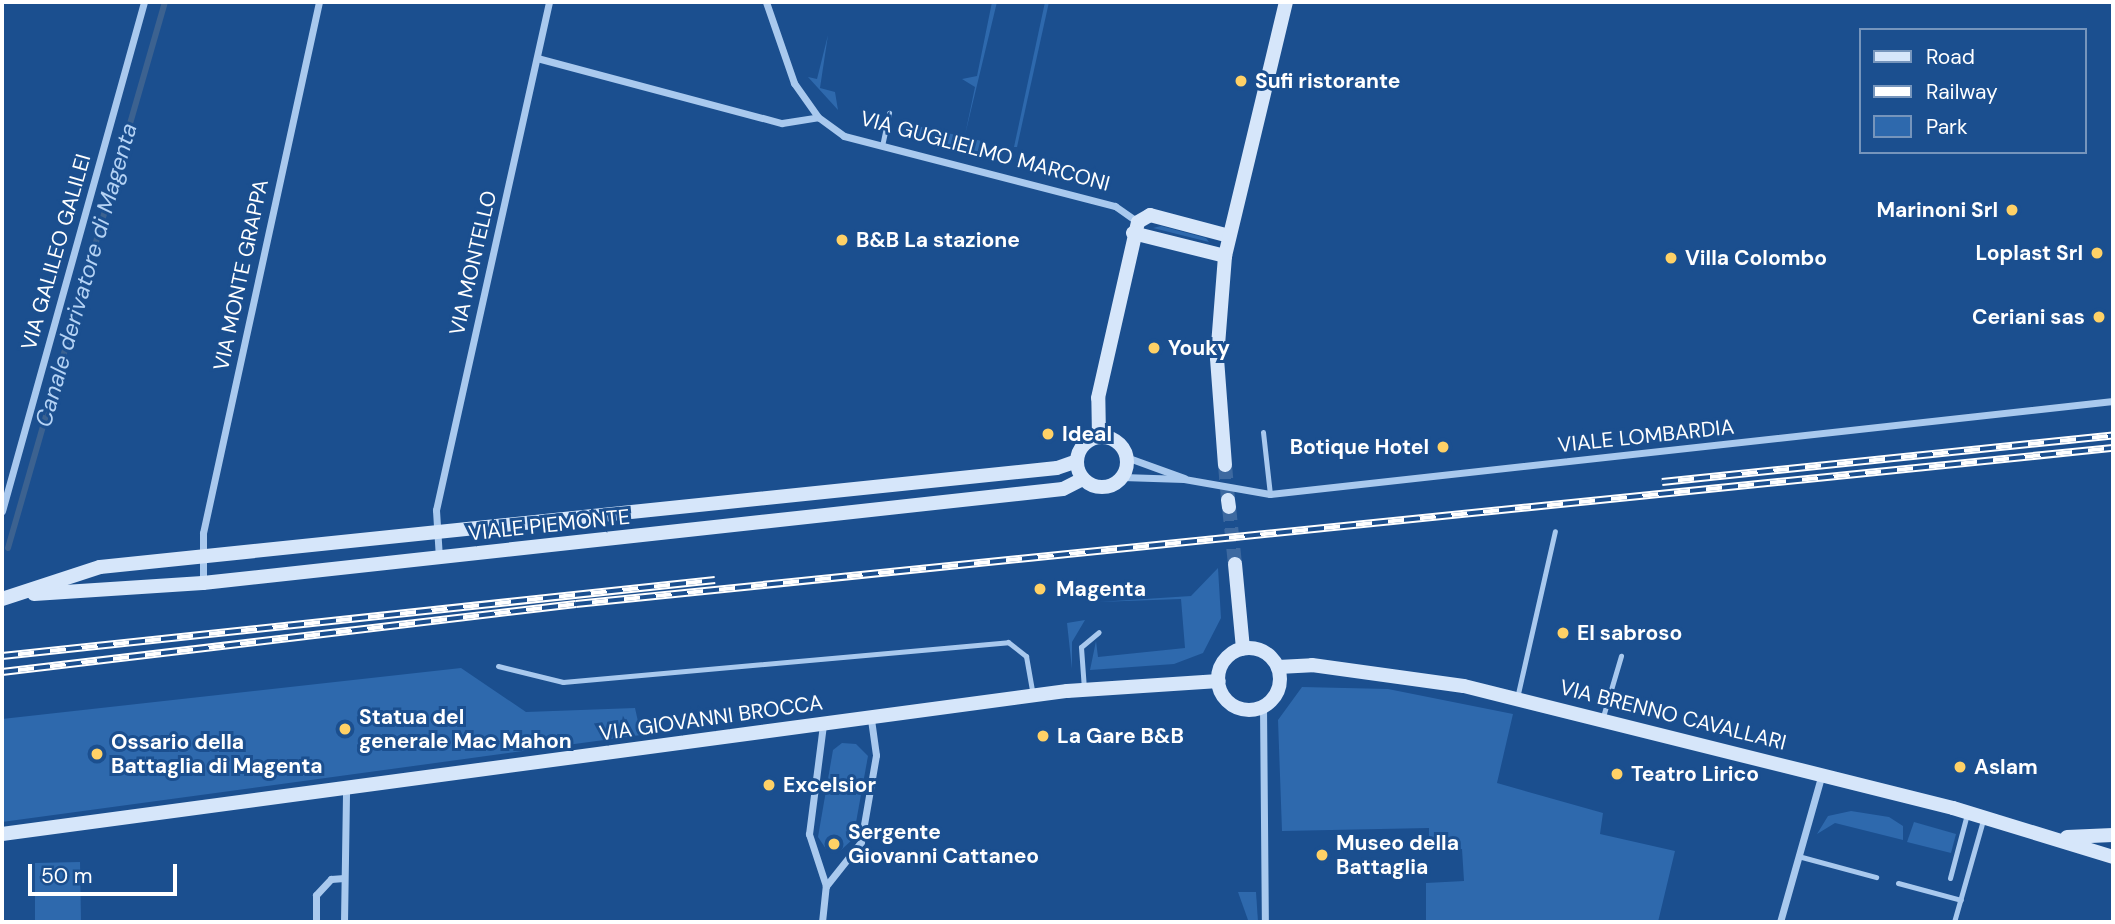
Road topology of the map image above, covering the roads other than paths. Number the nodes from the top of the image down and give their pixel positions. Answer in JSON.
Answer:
{"nodes":[{"id":1,"x":144,"y":2,"type":"edge"},
{"id":2,"x":319,"y":2,"type":"edge"},
{"id":3,"x":549,"y":2,"type":"edge"},
{"id":4,"x":765,"y":2,"type":"edge"},
{"id":5,"x":1286,"y":2,"type":"edge"},
{"id":6,"x":537,"y":58,"type":"junction"},
{"id":7,"x":889,"y":113,"type":"dead end"},
{"id":8,"x":818,"y":117,"type":"junction"},
{"id":9,"x":882,"y":146,"type":"junction"},
{"id":10,"x":1135,"y":228,"type":"junction"},
{"id":11,"x":1228,"y":236,"type":"junction"},
{"id":12,"x":1224,"y":256,"type":"junction"},
{"id":13,"x":2113,"y":401,"type":"edge"},
{"id":14,"x":1263,"y":432,"type":"dead end"},
{"id":15,"x":1099,"y":437,"type":"junction"},
{"id":16,"x":1126,"y":457,"type":"junction"},
{"id":17,"x":1077,"y":461,"type":"junction"},
{"id":18,"x":1225,"y":465,"type":"tunnel mouth"},
{"id":19,"x":1122,"y":477,"type":"junction"},
{"id":20,"x":1083,"y":479,"type":"junction"},
{"id":21,"x":1184,"y":479,"type":"junction"},
{"id":22,"x":1270,"y":494,"type":"junction"},
{"id":23,"x":2,"y":511,"type":"edge"},
{"id":24,"x":1555,"y":531,"type":"dead end"},
{"id":25,"x":436,"y":532,"type":"junction"},
{"id":26,"x":200,"y":556,"type":"junction"},
{"id":27,"x":439,"y":558,"type":"junction"},
{"id":28,"x":1235,"y":565,"type":"tunnel mouth"},
{"id":29,"x":203,"y":583,"type":"junction"},
{"id":30,"x":8,"y":597,"type":"edge"},
{"id":31,"x":1099,"y":632,"type":"dead end"},
{"id":32,"x":1243,"y":649,"type":"junction"},
{"id":33,"x":1621,"y":656,"type":"dead end"},
{"id":34,"x":498,"y":666,"type":"dead end"},
{"id":35,"x":1278,"y":667,"type":"junction"},
{"id":36,"x":1219,"y":681,"type":"junction"},
{"id":37,"x":1084,"y":689,"type":"junction"},
{"id":38,"x":1033,"y":695,"type":"junction"},
{"id":39,"x":1517,"y":698,"type":"junction"},
{"id":40,"x":1264,"y":706,"type":"junction"},
{"id":41,"x":872,"y":718,"type":"junction"},
{"id":42,"x":1602,"y":720,"type":"junction"},
{"id":43,"x":823,"y":724,"type":"junction"},
{"id":44,"x":1822,"y":774,"type":"junction"},
{"id":45,"x":346,"y":791,"type":"junction"},
{"id":46,"x":1968,"y":812,"type":"junction"},
{"id":47,"x":1984,"y":817,"type":"junction"},
{"id":48,"x":2,"y":834,"type":"edge"},
{"id":49,"x":2113,"y":835,"type":"edge"},
{"id":50,"x":2052,"y":837,"type":"junction"},
{"id":51,"x":1798,"y":856,"type":"junction"},
{"id":52,"x":2113,"y":857,"type":"edge"},
{"id":53,"x":1876,"y":877,"type":"dead end"},
{"id":54,"x":344,"y":878,"type":"junction"},
{"id":55,"x":1950,"y":878,"type":"dead end"},
{"id":56,"x":1898,"y":883,"type":"dead end"},
{"id":57,"x":825,"y":886,"type":"junction"},
{"id":58,"x":1961,"y":900,"type":"junction"},
{"id":59,"x":316,"y":922,"type":"edge"},
{"id":60,"x":344,"y":922,"type":"edge"},
{"id":61,"x":822,"y":922,"type":"edge"},
{"id":62,"x":1265,"y":922,"type":"edge"},
{"id":63,"x":1780,"y":922,"type":"edge"},
{"id":64,"x":1954,"y":922,"type":"edge"}],
"edges":[{"from":1,"to":23,"type":"street","name":"VIA GALILEO GALILEI"},
{"from":2,"to":26,"type":"street","name":"VIA MONTE GRAPPA"},
{"from":3,"to":6,"type":"street","name":"VIA MONTELLO"},
{"from":4,"to":8,"type":"street"},
{"from":5,"to":11,"type":"street"},
{"from":6,"to":8,"type":"street"},
{"from":6,"to":25,"type":"street","name":"VIA MONTELLO"},
{"from":7,"to":9,"type":"lane"},
{"from":8,"to":9,"type":"street","name":"VIA GUGLIELMO MARCONI"},
{"from":9,"to":10,"type":"street","name":"VIA GUGLIELMO MARCONI"},
{"from":10,"to":11,"type":"street"},
{"from":10,"to":12,"type":"street","name":"VIA GUGLIELMO MARCONI"},
{"from":10,"to":15,"type":"street"},
{"from":11,"to":12,"type":"street"},
{"from":12,"to":18,"type":"street"},
{"from":13,"to":22,"type":"street","name":"VIALE LOMBARDIA"},
{"from":14,"to":22,"type":"lane"},
{"from":15,"to":16,"type":"street"},
{"from":15,"to":17,"type":"street"},
{"from":16,"to":19,"type":"street"},
{"from":16,"to":21,"type":"street","name":"VIALE LOMBARDIA"},
{"from":17,"to":20,"type":"street"},
{"from":17,"to":25,"type":"street","name":"VIALE PIEMONTE"},
{"from":19,"to":20,"type":"street"},
{"from":19,"to":21,"type":"street","name":"VIALE LOMBARDIA"},
{"from":20,"to":27,"type":"street","name":"VIALE PIEMONTE"},
{"from":21,"to":22,"type":"street","name":"VIALE LOMBARDIA"},
{"from":24,"to":39,"type":"lane"},
{"from":25,"to":26,"type":"street","name":"VIALE PIEMONTE"},
{"from":25,"to":27,"type":"street","name":"VIA MONTELLO"},
{"from":26,"to":29,"type":"street","name":"VIA MONTE GRAPPA"},
{"from":26,"to":30,"type":"street","name":"VIALE PIEMONTE"},
{"from":27,"to":29,"type":"street","name":"VIALE PIEMONTE"},
{"from":28,"to":32,"type":"street"},
{"from":29,"to":30,"type":"street","name":"VIALE PIEMONTE"},
{"from":31,"to":37,"type":"lane"},
{"from":32,"to":35,"type":"street"},
{"from":32,"to":36,"type":"street"},
{"from":33,"to":42,"type":"lane"},
{"from":34,"to":38,"type":"lane"},
{"from":35,"to":39,"type":"street","name":"VIA BRENNO CAVALLARI"},
{"from":35,"to":40,"type":"street"},
{"from":36,"to":37,"type":"street","name":"VIA GIOVANNI BROCCA"},
{"from":36,"to":40,"type":"street"},
{"from":37,"to":38,"type":"street","name":"VIA GIOVANNI BROCCA"},
{"from":38,"to":41,"type":"street","name":"VIA GIOVANNI BROCCA"},
{"from":39,"to":42,"type":"street","name":"VIA BRENNO CAVALLARI"},
{"from":40,"to":62,"type":"street"},
{"from":41,"to":43,"type":"street","name":"VIA GIOVANNI BROCCA"},
{"from":41,"to":57,"type":"street"},
{"from":42,"to":44,"type":"street","name":"VIA BRENNO CAVALLARI"},
{"from":43,"to":45,"type":"street","name":"VIA GIOVANNI BROCCA"},
{"from":43,"to":57,"type":"street"},
{"from":44,"to":46,"type":"street","name":"VIA BRENNO CAVALLARI"},
{"from":44,"to":51,"type":"street"},
{"from":45,"to":48,"type":"street","name":"VIA GIOVANNI BROCCA"},
{"from":45,"to":54,"type":"street"},
{"from":46,"to":47,"type":"street","name":"VIA BRENNO CAVALLARI"},
{"from":46,"to":55,"type":"lane"},
{"from":47,"to":50,"type":"street","name":"VIA BRENNO CAVALLARI"},
{"from":47,"to":58,"type":"lane"},
{"from":49,"to":50,"type":"street","name":"VIA BRENNO CAVALLARI"},
{"from":50,"to":52,"type":"street","name":"VIA BRENNO CAVALLARI"},
{"from":51,"to":53,"type":"lane"},
{"from":51,"to":63,"type":"street"},
{"from":54,"to":59,"type":"street"},
{"from":54,"to":60,"type":"street"},
{"from":56,"to":58,"type":"lane"},
{"from":57,"to":61,"type":"street"},
{"from":58,"to":64,"type":"lane"}]}
